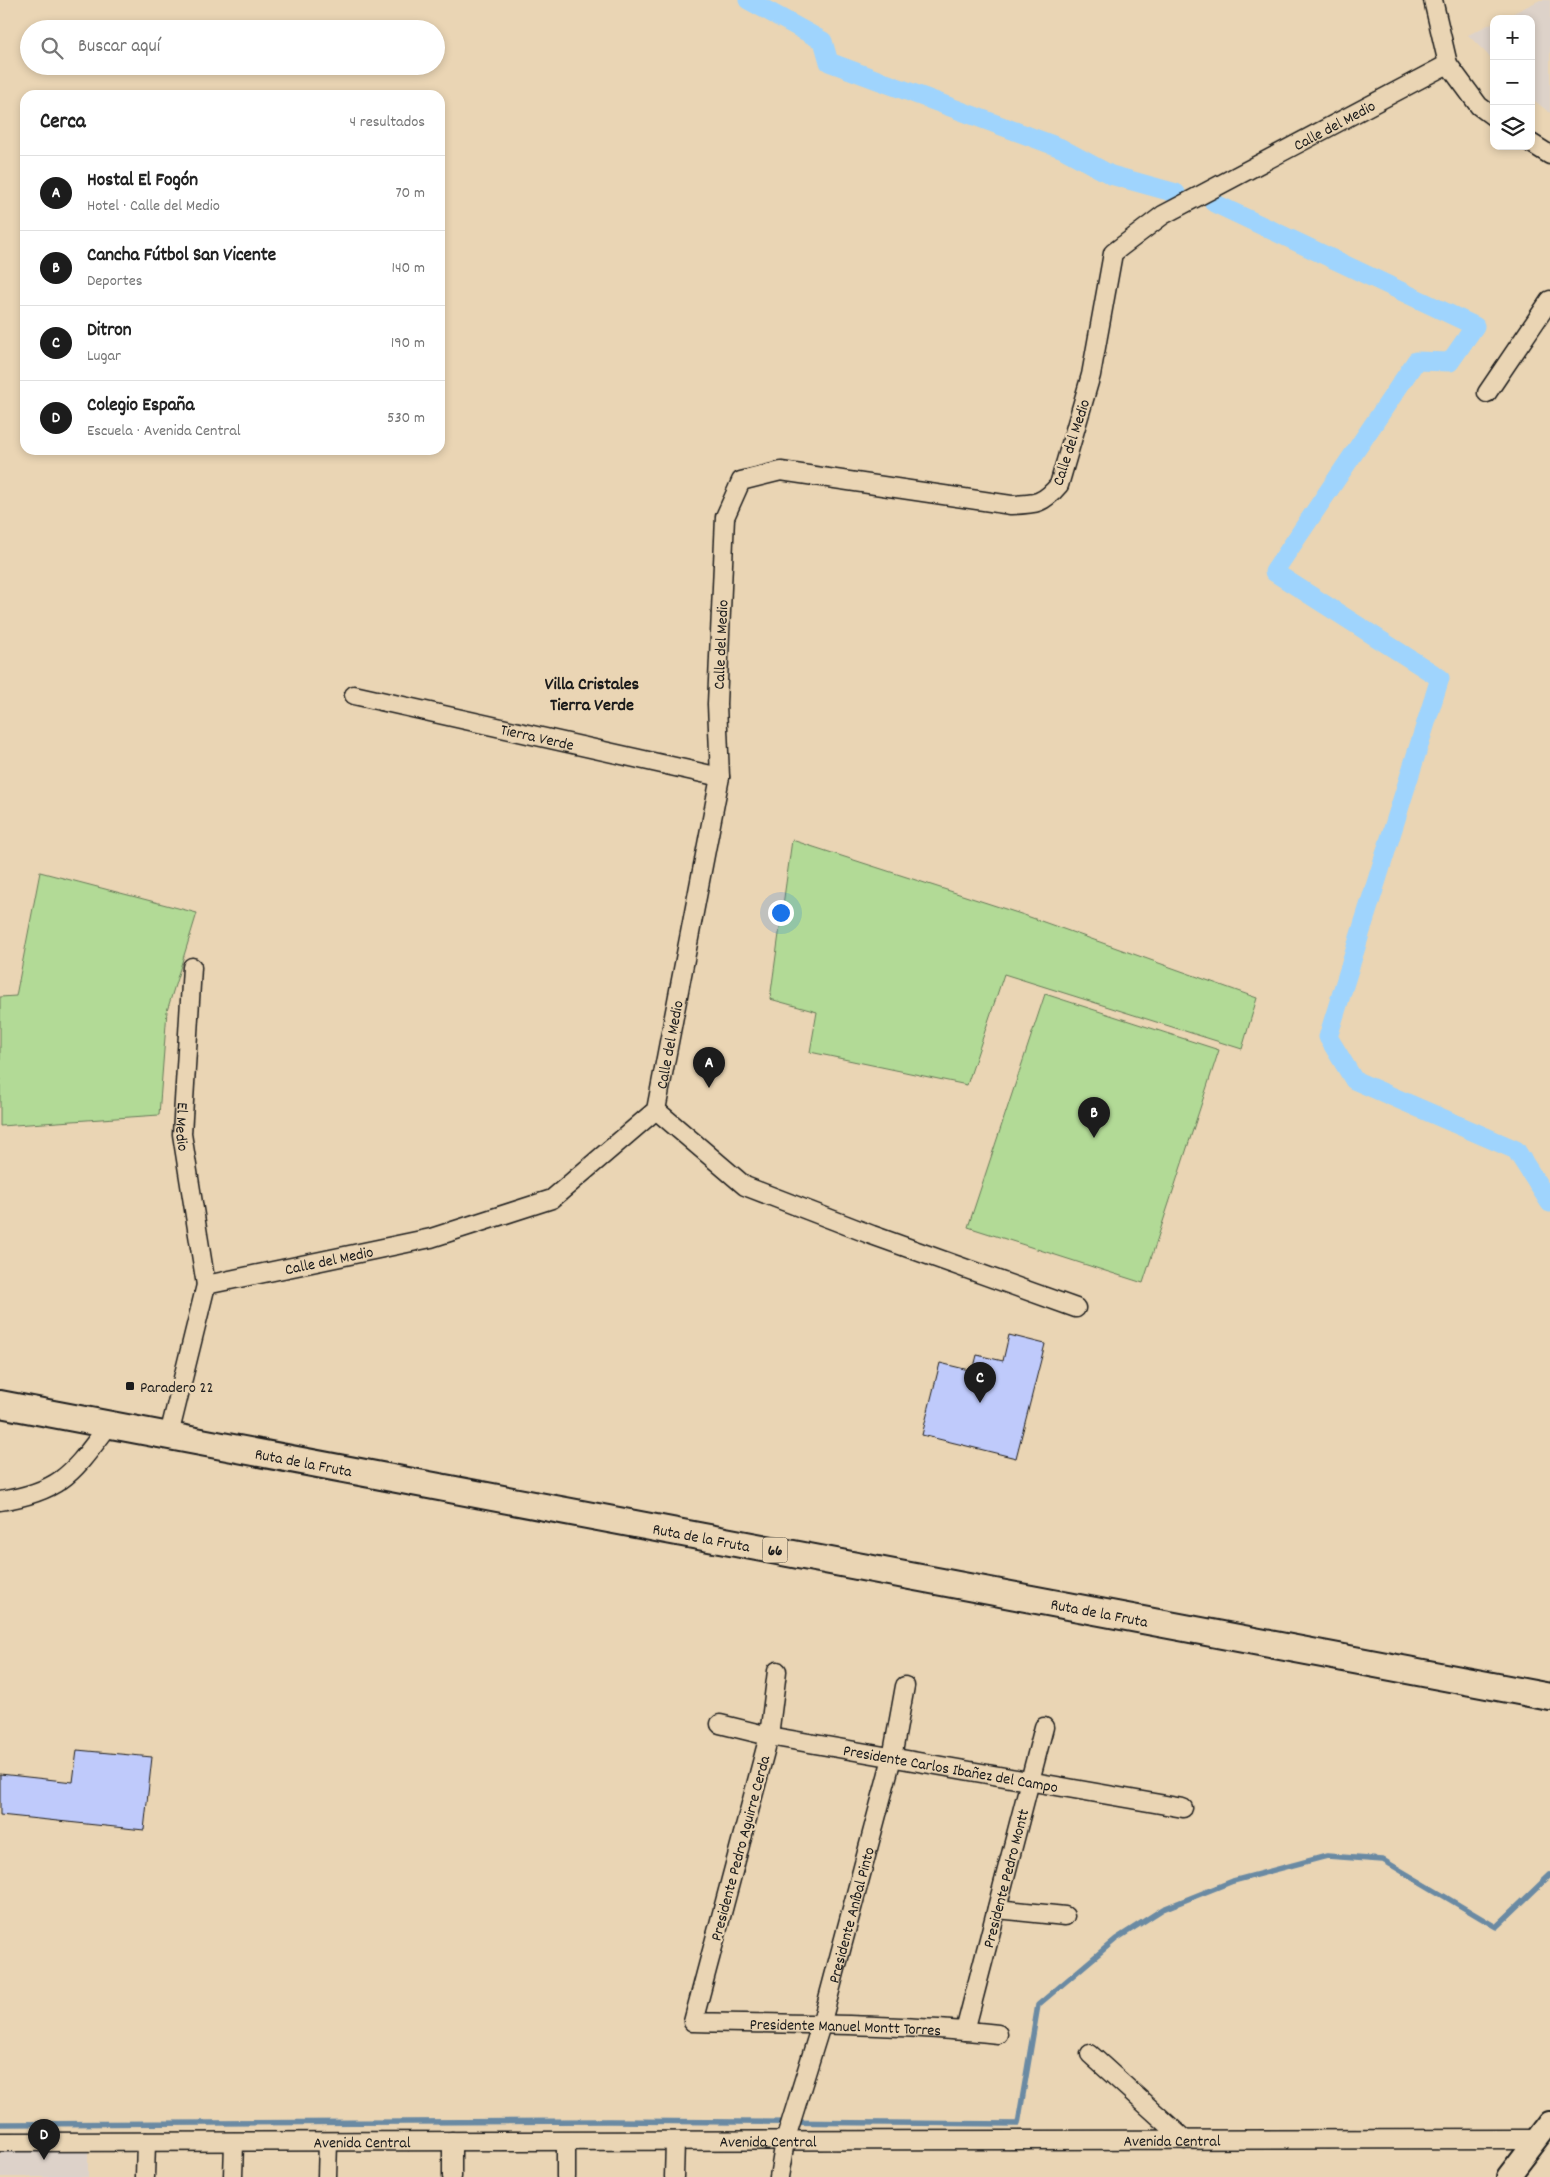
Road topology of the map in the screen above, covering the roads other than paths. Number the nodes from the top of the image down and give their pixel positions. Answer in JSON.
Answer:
{"nodes":[{"id":1,"x":1433,"y":0,"type":"edge"},
{"id":2,"x":1448,"y":64,"type":"junction"},
{"id":3,"x":1490,"y":114,"type":"edge"},
{"id":4,"x":1535,"y":146,"type":"edge"},
{"id":5,"x":1550,"y":155,"type":"edge"},
{"id":6,"x":1550,"y":300,"type":"edge"},
{"id":7,"x":1487,"y":393,"type":"dead end"},
{"id":8,"x":354,"y":695,"type":"dead end"},
{"id":9,"x":720,"y":777,"type":"junction"},
{"id":10,"x":192,"y":967,"type":"dead end"},
{"id":11,"x":656,"y":1110,"type":"junction"},
{"id":12,"x":206,"y":1286,"type":"junction"},
{"id":13,"x":1076,"y":1308,"type":"dead end"},
{"id":14,"x":0,"y":1404,"type":"edge"},
{"id":15,"x":109,"y":1424,"type":"junction"},
{"id":16,"x":169,"y":1435,"type":"junction"},
{"id":17,"x":0,"y":1501,"type":"edge"},
{"id":18,"x":777,"y":1671,"type":"dead end"},
{"id":19,"x":905,"y":1686,"type":"dead end"},
{"id":20,"x":1550,"y":1697,"type":"edge"},
{"id":21,"x":720,"y":1724,"type":"dead end"},
{"id":22,"x":1044,"y":1727,"type":"dead end"},
{"id":23,"x":769,"y":1736,"type":"junction"},
{"id":24,"x":892,"y":1758,"type":"junction"},
{"id":25,"x":1030,"y":1782,"type":"junction"},
{"id":26,"x":1183,"y":1808,"type":"dead end"},
{"id":27,"x":997,"y":1909,"type":"junction"},
{"id":28,"x":1065,"y":1916,"type":"dead end"},
{"id":29,"x":693,"y":2022,"type":"joint"},
{"id":30,"x":821,"y":2025,"type":"junction"},
{"id":31,"x":966,"y":2031,"type":"junction"},
{"id":32,"x":998,"y":2034,"type":"dead end"},
{"id":33,"x":1090,"y":2054,"type":"dead end"},
{"id":34,"x":1550,"y":2122,"type":"edge"},
{"id":35,"x":789,"y":2129,"type":"junction"},
{"id":36,"x":1536,"y":2139,"type":"junction"},
{"id":37,"x":1185,"y":2140,"type":"junction"},
{"id":38,"x":452,"y":2141,"type":"junction"},
{"id":39,"x":0,"y":2142,"type":"edge"},
{"id":40,"x":146,"y":2142,"type":"junction"},
{"id":41,"x":234,"y":2142,"type":"junction"},
{"id":42,"x":328,"y":2142,"type":"junction"},
{"id":43,"x":566,"y":2142,"type":"junction"},
{"id":44,"x":675,"y":2142,"type":"junction"},
{"id":45,"x":146,"y":2177,"type":"edge"},
{"id":46,"x":233,"y":2177,"type":"edge"},
{"id":47,"x":327,"y":2177,"type":"edge"},
{"id":48,"x":452,"y":2177,"type":"edge"},
{"id":49,"x":566,"y":2177,"type":"edge"},
{"id":50,"x":674,"y":2177,"type":"edge"},
{"id":51,"x":779,"y":2177,"type":"edge"},
{"id":52,"x":1508,"y":2177,"type":"edge"}],
"edges":[{"from":1,"to":2,"type":"street"},
{"from":2,"to":3,"type":"street"},
{"from":2,"to":9,"type":"street","name":"Calle del Medio"},
{"from":4,"to":5,"type":"street"},
{"from":6,"to":7,"type":"street"},
{"from":8,"to":9,"type":"street","name":"Tierra Verde"},
{"from":9,"to":11,"type":"street","name":"Calle del Medio"},
{"from":10,"to":12,"type":"street","name":"El Medio"},
{"from":11,"to":12,"type":"street","name":"Calle del Medio"},
{"from":11,"to":13,"type":"street"},
{"from":12,"to":16,"type":"street"},
{"from":14,"to":15,"type":"highway","name":"Ruta de la Fruta","number":"66"},
{"from":15,"to":16,"type":"highway","name":"Ruta de la Fruta","number":"66"},
{"from":15,"to":17,"type":"street"},
{"from":16,"to":20,"type":"highway","name":"Ruta de la Fruta","number":"66"},
{"from":18,"to":23,"type":"street","name":"Presidente Pedro Aguirre Cerda"},
{"from":19,"to":24,"type":"street","name":"Presidente Aníbal Pinto"},
{"from":21,"to":23,"type":"street","name":"Presidente Carlos Ibañez del Campo"},
{"from":22,"to":25,"type":"street","name":"Presidente Pedro Montt"},
{"from":23,"to":24,"type":"street","name":"Presidente Carlos Ibañez del Campo"},
{"from":23,"to":29,"type":"street","name":"Presidente Pedro Aguirre Cerda"},
{"from":24,"to":25,"type":"street","name":"Presidente Carlos Ibañez del Campo"},
{"from":24,"to":30,"type":"street","name":"Presidente Aníbal Pinto"},
{"from":25,"to":26,"type":"street","name":"Presidente Carlos Ibañez del Campo"},
{"from":25,"to":27,"type":"street","name":"Presidente Pedro Montt"},
{"from":27,"to":28,"type":"street"},
{"from":27,"to":31,"type":"street","name":"Presidente Pedro Montt"},
{"from":29,"to":30,"type":"street","name":"Presidente Manuel Montt Torres"},
{"from":30,"to":31,"type":"street","name":"Presidente Manuel Montt Torres"},
{"from":30,"to":35,"type":"street","name":"Presidente Aníbal Pinto"},
{"from":31,"to":32,"type":"street","name":"Presidente Manuel Montt Torres"},
{"from":33,"to":37,"type":"street"},
{"from":34,"to":36,"type":"main road"},
{"from":35,"to":37,"type":"street","name":"Avenida Central"},
{"from":35,"to":44,"type":"street","name":"Avenida Central"},
{"from":35,"to":51,"type":"street","name":"Presidente Aníbal Pinto"},
{"from":36,"to":37,"type":"street","name":"Avenida Central"},
{"from":36,"to":52,"type":"main road"},
{"from":38,"to":42,"type":"street","name":"Avenida Central"},
{"from":38,"to":43,"type":"street","name":"Avenida Central"},
{"from":38,"to":48,"type":"street"},
{"from":39,"to":40,"type":"street","name":"Avenida Central"},
{"from":40,"to":41,"type":"street","name":"Avenida Central"},
{"from":40,"to":45,"type":"street"},
{"from":41,"to":42,"type":"street","name":"Avenida Central"},
{"from":41,"to":46,"type":"street"},
{"from":42,"to":47,"type":"street"},
{"from":43,"to":44,"type":"street","name":"Avenida Central"},
{"from":43,"to":49,"type":"street"},
{"from":44,"to":50,"type":"street"}]}
